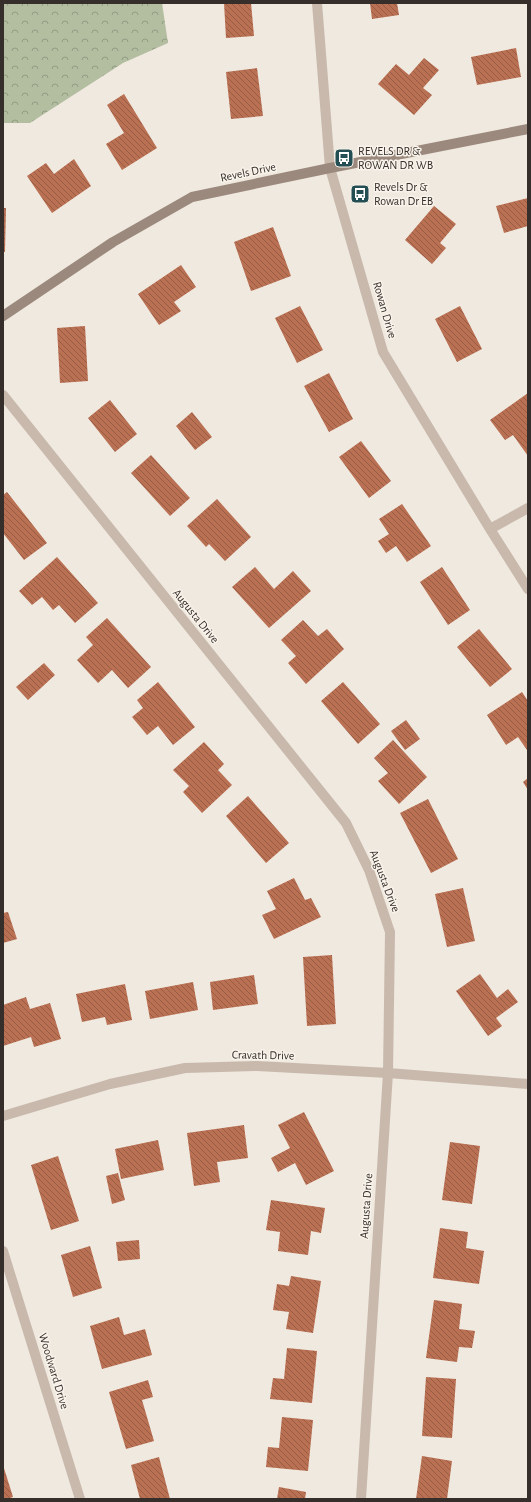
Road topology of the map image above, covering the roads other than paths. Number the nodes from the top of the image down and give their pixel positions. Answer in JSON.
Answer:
{"nodes":[{"id":1,"x":317,"y":3,"type":"edge"},
{"id":2,"x":528,"y":130,"type":"edge"},
{"id":3,"x":330,"y":168,"type":"junction"},
{"id":4,"x":3,"y":316,"type":"edge"},
{"id":5,"x":3,"y":395,"type":"edge"},
{"id":6,"x":528,"y":508,"type":"edge"},
{"id":7,"x":490,"y":529,"type":"junction"},
{"id":8,"x":528,"y":589,"type":"edge"},
{"id":9,"x":388,"y":1073,"type":"junction"},
{"id":10,"x":528,"y":1084,"type":"edge"},
{"id":11,"x":3,"y":1116,"type":"edge"},
{"id":12,"x":3,"y":1251,"type":"edge"},
{"id":13,"x":80,"y":1499,"type":"edge"},
{"id":14,"x":361,"y":1499,"type":"edge"}],
"edges":[{"from":1,"to":3,"type":"street","name":"Rowan Drive"},
{"from":2,"to":3,"type":"street","name":"Revels Drive"},
{"from":3,"to":4,"type":"street","name":"Revels Drive"},
{"from":3,"to":7,"type":"street","name":"Rowan Drive"},
{"from":5,"to":9,"type":"street","name":"Augusta Drive"},
{"from":6,"to":7,"type":"street"},
{"from":7,"to":8,"type":"street","name":"Rowan Drive"},
{"from":9,"to":10,"type":"street","name":"Cravath Drive"},
{"from":9,"to":11,"type":"street","name":"Cravath Drive"},
{"from":9,"to":14,"type":"street","name":"Augusta Drive"},
{"from":12,"to":13,"type":"street","name":"Woodward Drive"}]}
